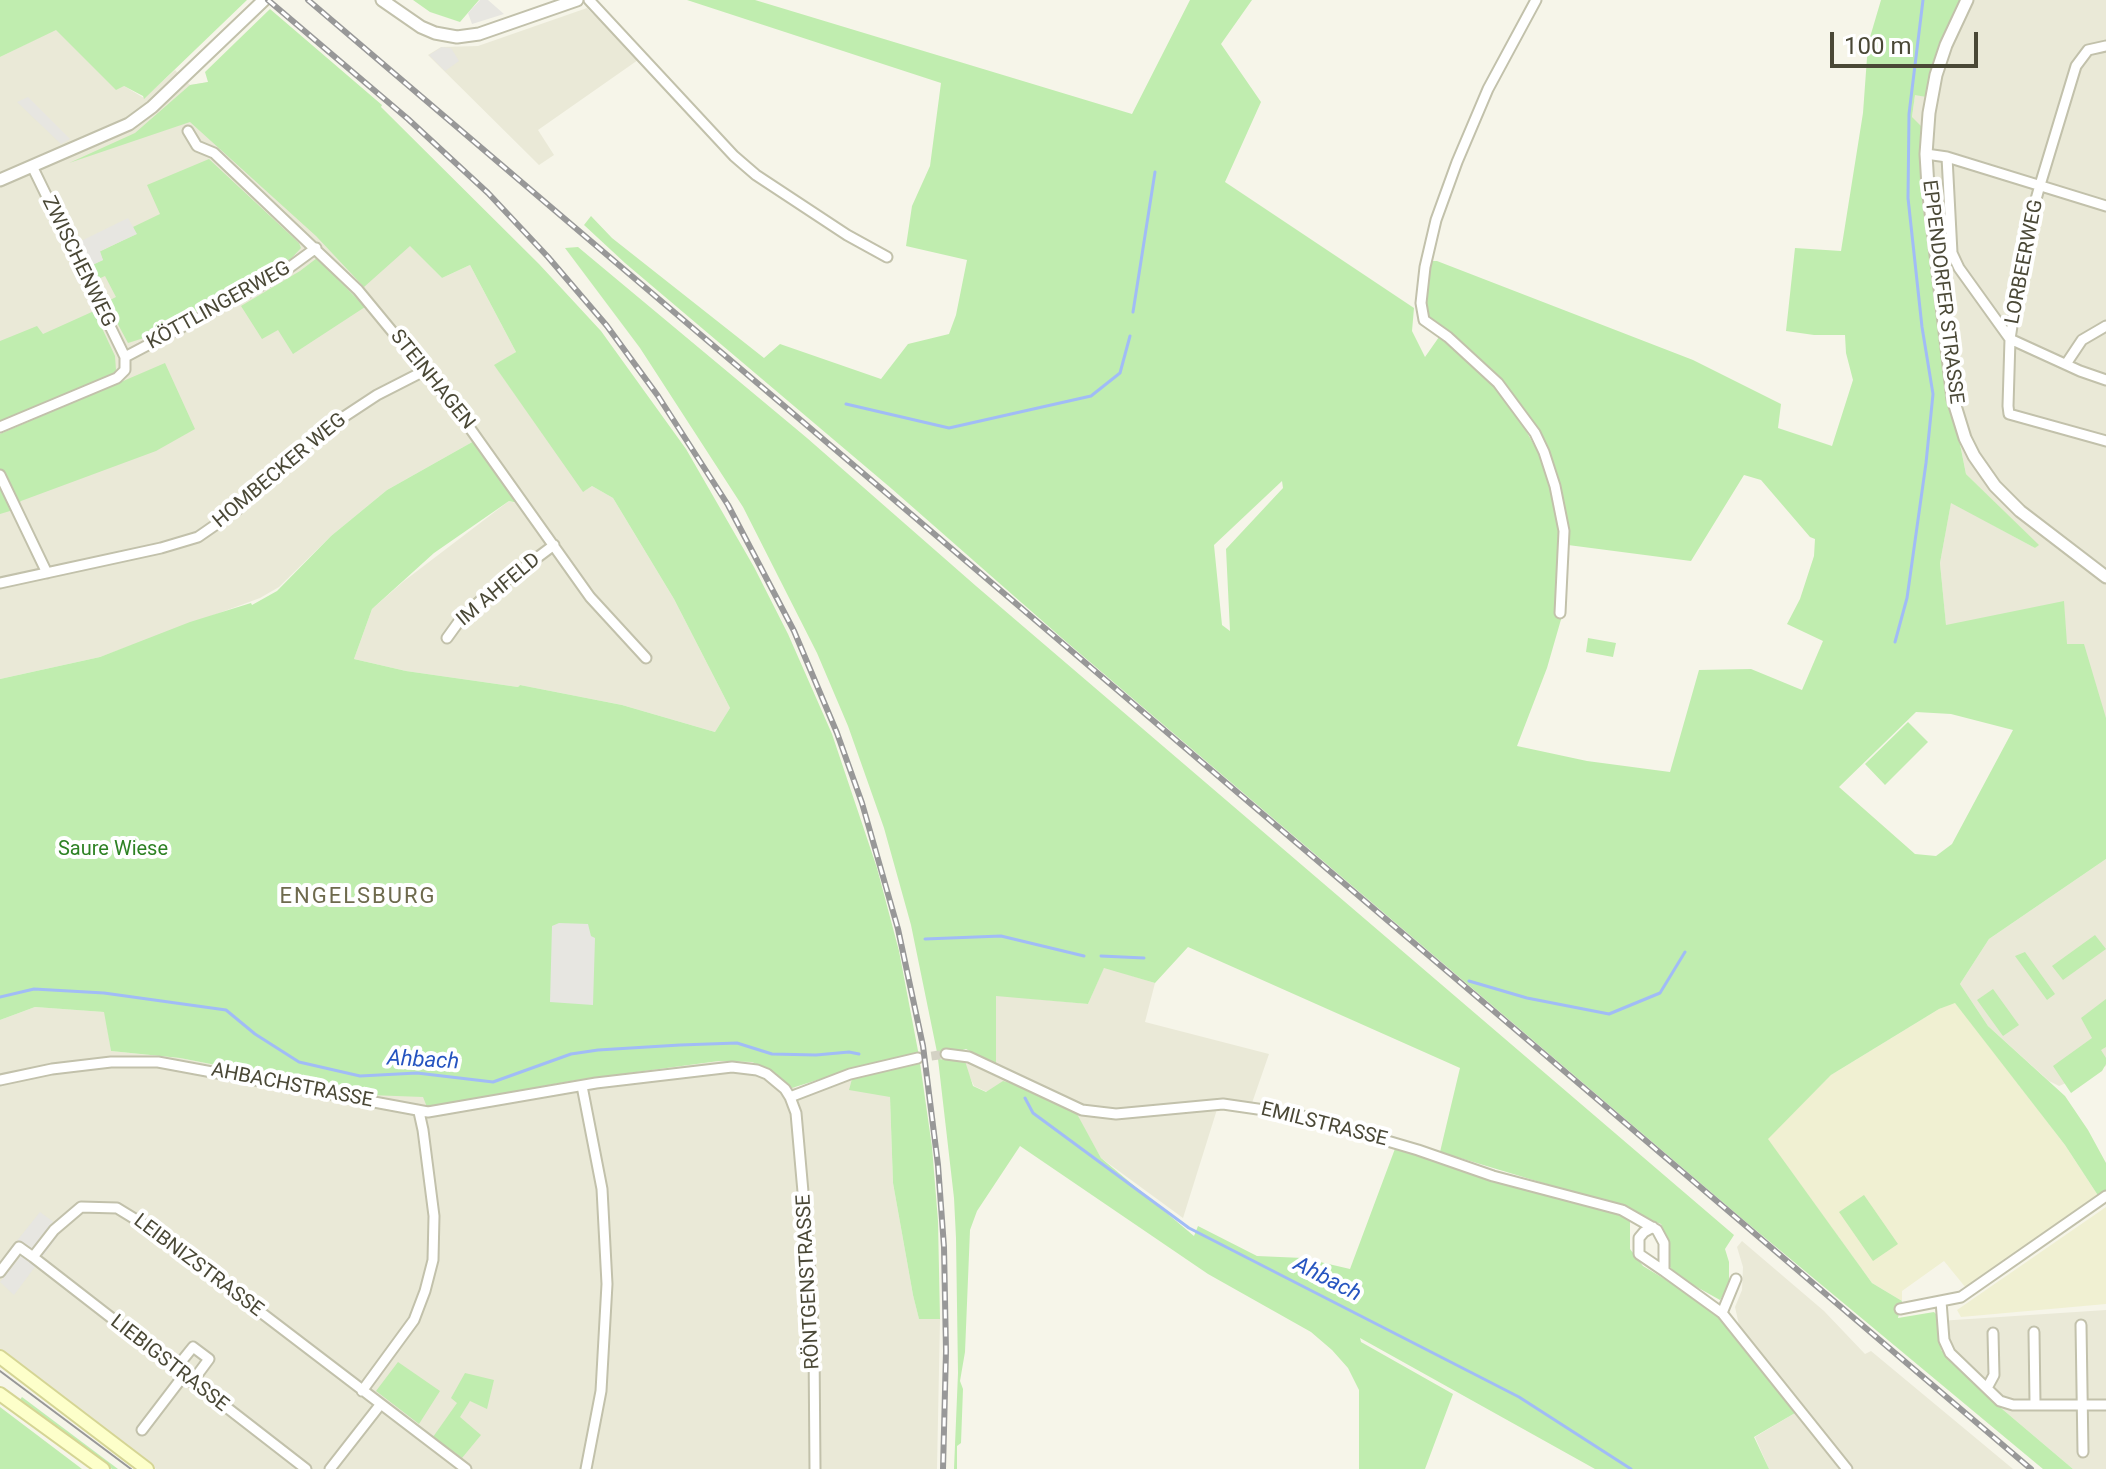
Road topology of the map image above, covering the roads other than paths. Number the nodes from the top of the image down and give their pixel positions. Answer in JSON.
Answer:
{"nodes":[{"id":1,"x":382,"y":0,"type":"edge"},
{"id":2,"x":577,"y":0,"type":"edge"},
{"id":3,"x":589,"y":0,"type":"edge"},
{"id":4,"x":1536,"y":0,"type":"edge"},
{"id":5,"x":1967,"y":0,"type":"edge"},
{"id":6,"x":262,"y":2,"type":"edge"},
{"id":7,"x":2106,"y":46,"type":"edge"},
{"id":8,"x":188,"y":131,"type":"dead end"},
{"id":9,"x":1926,"y":154,"type":"junction"},
{"id":10,"x":1947,"y":157,"type":"junction"},
{"id":11,"x":32,"y":166,"type":"junction"},
{"id":12,"x":0,"y":180,"type":"edge"},
{"id":13,"x":2040,"y":185,"type":"junction"},
{"id":14,"x":2106,"y":206,"type":"edge"},
{"id":15,"x":316,"y":248,"type":"junction"},
{"id":16,"x":887,"y":257,"type":"dead end"},
{"id":17,"x":2106,"y":326,"type":"edge"},
{"id":18,"x":2010,"y":339,"type":"junction"},
{"id":19,"x":125,"y":357,"type":"junction"},
{"id":20,"x":2066,"y":364,"type":"junction"},
{"id":21,"x":426,"y":370,"type":"junction"},
{"id":22,"x":2106,"y":380,"type":"edge"},
{"id":23,"x":0,"y":427,"type":"edge"},
{"id":24,"x":2106,"y":441,"type":"edge"},
{"id":25,"x":0,"y":475,"type":"edge"},
{"id":26,"x":554,"y":545,"type":"junction"},
{"id":27,"x":47,"y":573,"type":"junction"},
{"id":28,"x":2106,"y":577,"type":"edge"},
{"id":29,"x":0,"y":583,"type":"edge"},
{"id":30,"x":1560,"y":613,"type":"dead end"},
{"id":31,"x":447,"y":638,"type":"dead end"},
{"id":32,"x":646,"y":658,"type":"dead end"},
{"id":33,"x":946,"y":1054,"type":"tunnel mouth"},
{"id":34,"x":918,"y":1058,"type":"tunnel mouth"},
{"id":35,"x":0,"y":1080,"type":"edge"},
{"id":36,"x":582,"y":1086,"type":"junction"},
{"id":37,"x":790,"y":1097,"type":"junction"},
{"id":38,"x":419,"y":1112,"type":"junction"},
{"id":39,"x":2106,"y":1196,"type":"edge"},
{"id":40,"x":1653,"y":1227,"type":"junction"},
{"id":41,"x":33,"y":1257,"type":"junction"},
{"id":42,"x":1664,"y":1271,"type":"junction"},
{"id":43,"x":0,"y":1272,"type":"edge"},
{"id":44,"x":1736,"y":1279,"type":"dead end"},
{"id":45,"x":1941,"y":1301,"type":"junction"},
{"id":46,"x":1900,"y":1309,"type":"dead end"},
{"id":47,"x":1722,"y":1313,"type":"junction"},
{"id":48,"x":2081,"y":1325,"type":"dead end"},
{"id":49,"x":2034,"y":1332,"type":"dead end"},
{"id":50,"x":1993,"y":1333,"type":"dead end"},
{"id":51,"x":0,"y":1357,"type":"edge"},
{"id":52,"x":184,"y":1375,"type":"junction"},
{"id":53,"x":1987,"y":1388,"type":"junction"},
{"id":54,"x":362,"y":1391,"type":"junction"},
{"id":55,"x":0,"y":1394,"type":"edge"},
{"id":56,"x":2035,"y":1403,"type":"junction"},
{"id":57,"x":2082,"y":1403,"type":"junction"},
{"id":58,"x":380,"y":1405,"type":"junction"},
{"id":59,"x":2106,"y":1405,"type":"edge"},
{"id":60,"x":142,"y":1430,"type":"dead end"},
{"id":61,"x":2083,"y":1452,"type":"dead end"},
{"id":62,"x":103,"y":1469,"type":"edge"},
{"id":63,"x":147,"y":1469,"type":"edge"},
{"id":64,"x":306,"y":1469,"type":"edge"},
{"id":65,"x":330,"y":1469,"type":"edge"},
{"id":66,"x":466,"y":1469,"type":"edge"},
{"id":67,"x":586,"y":1469,"type":"edge"},
{"id":68,"x":815,"y":1469,"type":"edge"},
{"id":69,"x":1847,"y":1469,"type":"edge"}],
"edges":[{"from":1,"to":2,"type":"street"},
{"from":3,"to":16,"type":"street"},
{"from":4,"to":30,"type":"street"},
{"from":5,"to":9,"type":"street","name":"EPPENDORFER STRASSE"},
{"from":6,"to":11,"type":"street"},
{"from":7,"to":13,"type":"street","name":"LORBEERWEG"},
{"from":8,"to":15,"type":"street","name":"STEINHAGEN"},
{"from":9,"to":10,"type":"street"},
{"from":9,"to":28,"type":"street","name":"EPPENDORFER STRASSE"},
{"from":10,"to":13,"type":"street"},
{"from":10,"to":18,"type":"street"},
{"from":11,"to":12,"type":"street"},
{"from":11,"to":19,"type":"street","name":"ZWISCHENWEG"},
{"from":13,"to":14,"type":"street"},
{"from":13,"to":18,"type":"street","name":"LORBEERWEG"},
{"from":15,"to":19,"type":"street","name":"KÖTTLINGERWEG"},
{"from":15,"to":21,"type":"street","name":"STEINHAGEN"},
{"from":17,"to":20,"type":"street"},
{"from":18,"to":20,"type":"street"},
{"from":18,"to":24,"type":"street","name":"LORBEERWEG"},
{"from":19,"to":23,"type":"street","name":"KÖTTLINGERWEG"},
{"from":20,"to":22,"type":"street"},
{"from":21,"to":26,"type":"street","name":"STEINHAGEN"},
{"from":21,"to":27,"type":"street","name":"HOMBECKER WEG"},
{"from":25,"to":27,"type":"street"},
{"from":26,"to":31,"type":"street","name":"IM AHFELD"},
{"from":26,"to":32,"type":"street","name":"STEINHAGEN"},
{"from":27,"to":29,"type":"street","name":"HOMBECKER WEG"},
{"from":33,"to":40,"type":"street","name":"EMILSTRASSE"},
{"from":34,"to":37,"type":"street"},
{"from":35,"to":38,"type":"street","name":"AHBACHSTRASSE"},
{"from":36,"to":37,"type":"street","name":"AHBACHSTRASSE"},
{"from":36,"to":38,"type":"street","name":"AHBACHSTRASSE"},
{"from":36,"to":67,"type":"street"},
{"from":37,"to":68,"type":"street","name":"RÖNTGENSTRASSE"},
{"from":38,"to":54,"type":"street"},
{"from":39,"to":45,"type":"street"},
{"from":40,"to":42,"type":"street"},
{"from":40,"to":42,"type":"street"},
{"from":41,"to":43,"type":"street"},
{"from":41,"to":52,"type":"street","name":"LIEBIGSTRASSE"},
{"from":41,"to":54,"type":"street","name":"LEIBNIZSTRASSE"},
{"from":42,"to":47,"type":"street"},
{"from":44,"to":47,"type":"street"},
{"from":45,"to":46,"type":"street"},
{"from":45,"to":53,"type":"street"},
{"from":47,"to":69,"type":"street"},
{"from":48,"to":57,"type":"street"},
{"from":49,"to":56,"type":"street"},
{"from":50,"to":53,"type":"street"},
{"from":51,"to":63,"type":"main road"},
{"from":52,"to":60,"type":"street"},
{"from":52,"to":64,"type":"street","name":"LIEBIGSTRASSE"},
{"from":53,"to":56,"type":"street"},
{"from":54,"to":58,"type":"street","name":"LEIBNIZSTRASSE"},
{"from":55,"to":62,"type":"main road"},
{"from":56,"to":57,"type":"street"},
{"from":57,"to":59,"type":"street"},
{"from":57,"to":61,"type":"street"},
{"from":58,"to":65,"type":"street"},
{"from":58,"to":66,"type":"street","name":"LEIBNIZSTRASSE"}]}
